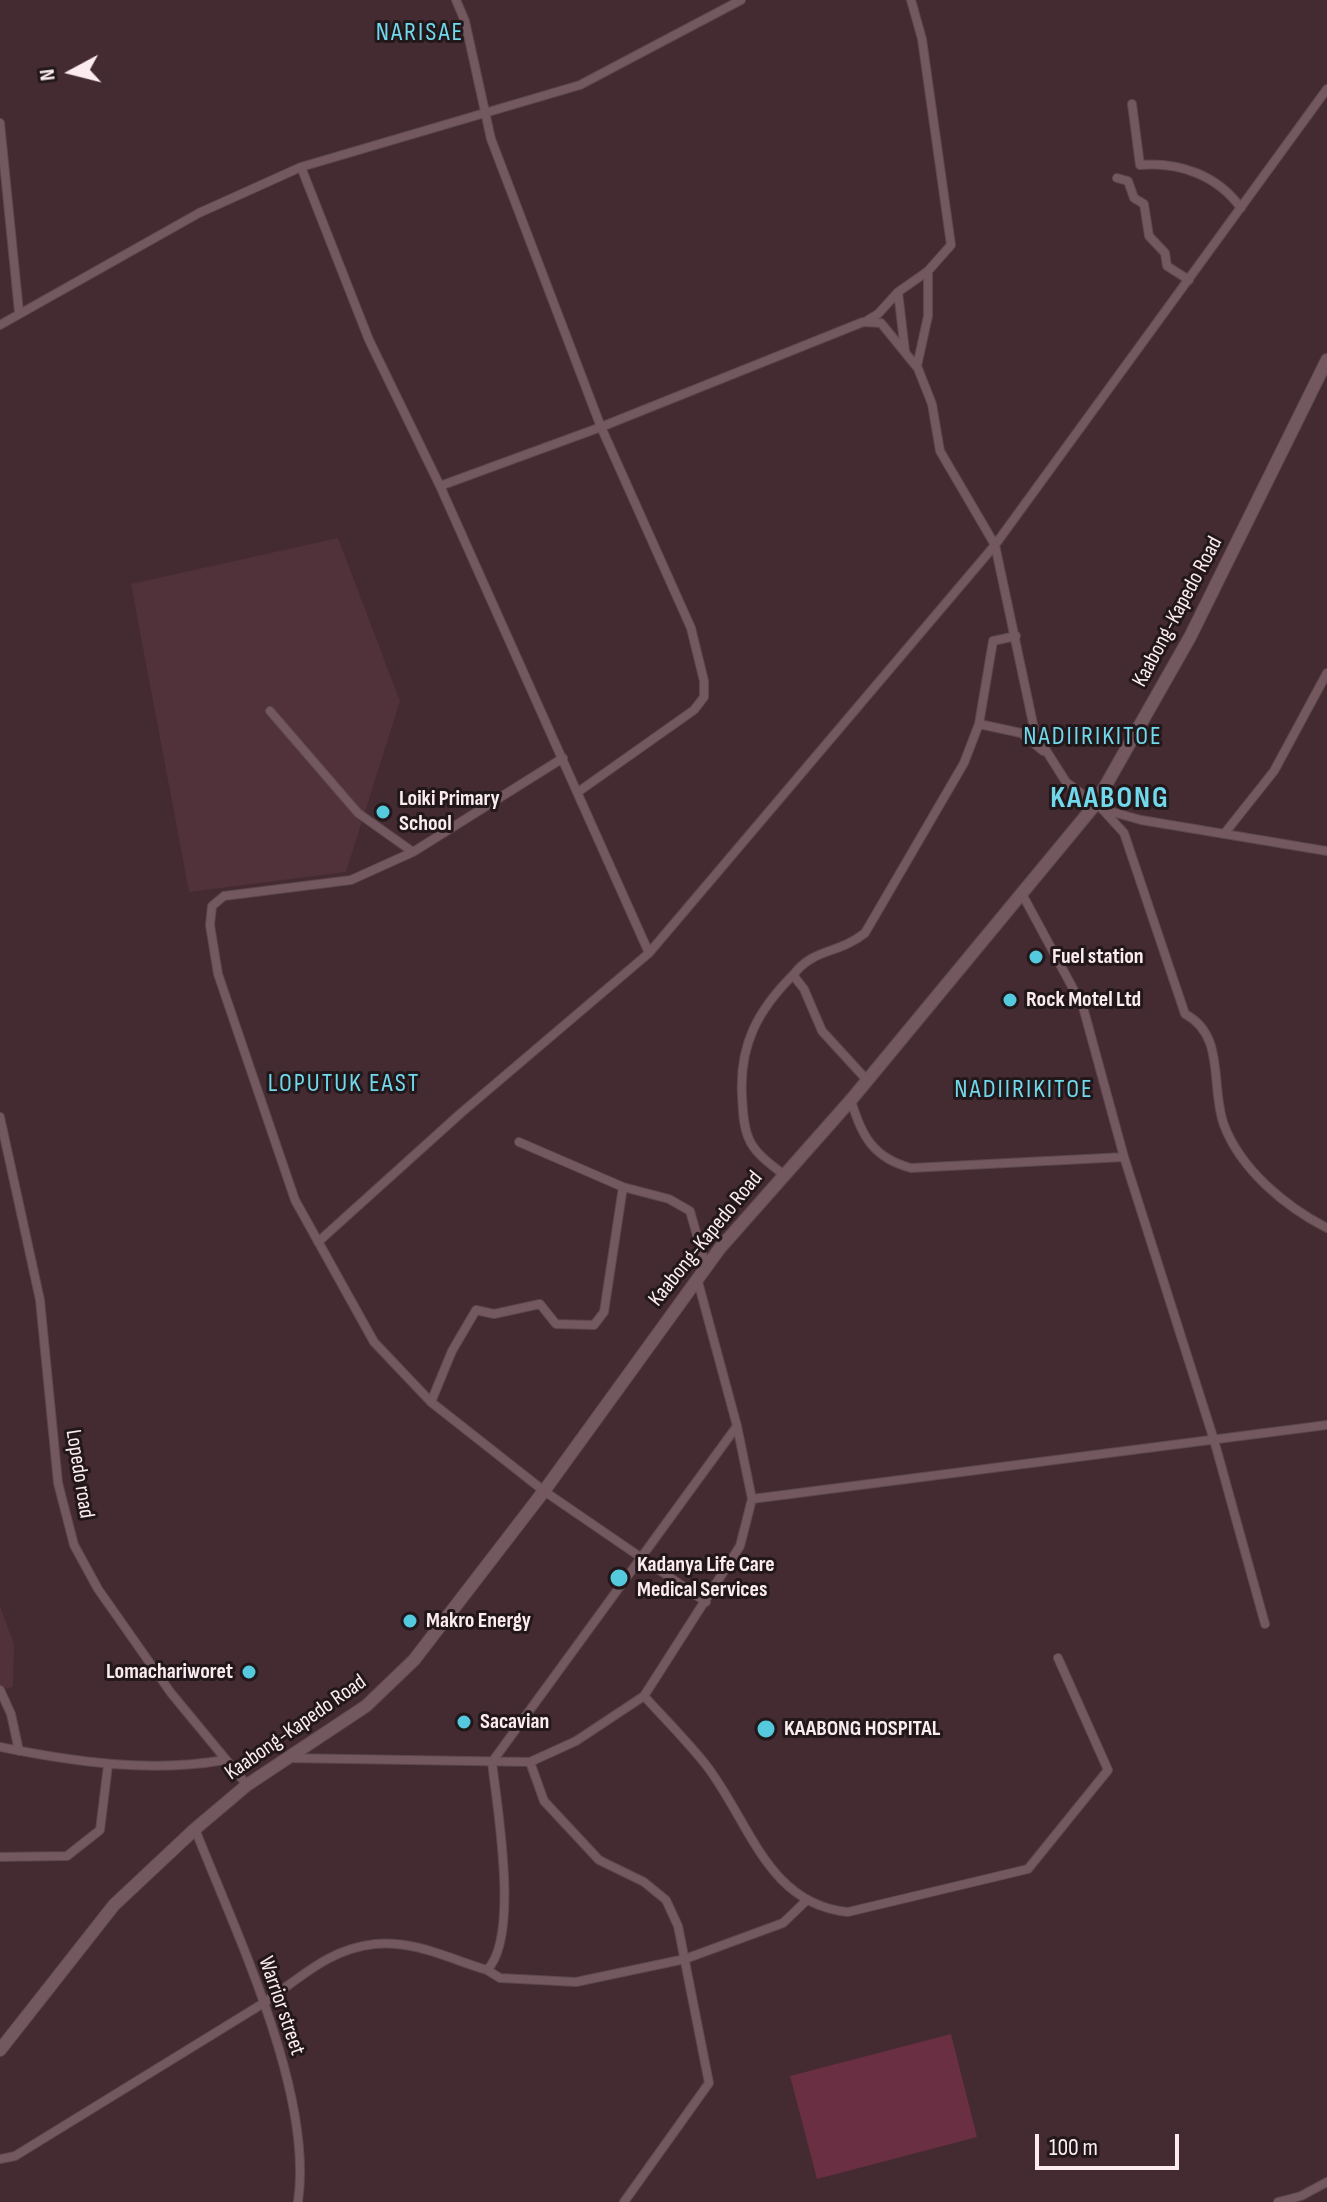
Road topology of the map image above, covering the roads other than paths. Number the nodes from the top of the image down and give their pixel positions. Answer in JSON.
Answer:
{"nodes":[{"id":1,"x":456,"y":0,"type":"edge"},
{"id":2,"x":741,"y":0,"type":"edge"},
{"id":3,"x":911,"y":0,"type":"edge"},
{"id":4,"x":1327,"y":89,"type":"edge"},
{"id":5,"x":1132,"y":104,"type":"dead end"},
{"id":6,"x":488,"y":113,"type":"junction"},
{"id":7,"x":0,"y":123,"type":"edge"},
{"id":8,"x":301,"y":167,"type":"junction"},
{"id":9,"x":1117,"y":178,"type":"dead end"},
{"id":10,"x":1241,"y":208,"type":"junction"},
{"id":11,"x":928,"y":271,"type":"junction"},
{"id":12,"x":1189,"y":280,"type":"junction"},
{"id":13,"x":898,"y":292,"type":"junction"},
{"id":14,"x":19,"y":312,"type":"junction"},
{"id":15,"x":863,"y":322,"type":"junction"},
{"id":16,"x":0,"y":325,"type":"edge"},
{"id":17,"x":905,"y":351,"type":"junction"},
{"id":18,"x":1327,"y":360,"type":"edge"},
{"id":19,"x":917,"y":366,"type":"junction"},
{"id":20,"x":601,"y":427,"type":"junction"},
{"id":21,"x":440,"y":486,"type":"junction"},
{"id":22,"x":995,"y":545,"type":"junction"},
{"id":23,"x":1016,"y":636,"type":"junction"},
{"id":24,"x":1327,"y":673,"type":"edge"},
{"id":25,"x":270,"y":711,"type":"dead end"},
{"id":26,"x":979,"y":724,"type":"junction"},
{"id":27,"x":1044,"y":753,"type":"junction"},
{"id":28,"x":563,"y":758,"type":"junction"},
{"id":29,"x":578,"y":792,"type":"junction"},
{"id":30,"x":1098,"y":808,"type":"junction"},
{"id":31,"x":1224,"y":834,"type":"junction"},
{"id":32,"x":1327,"y":851,"type":"edge"},
{"id":33,"x":413,"y":852,"type":"junction"},
{"id":34,"x":1021,"y":891,"type":"junction"},
{"id":35,"x":649,"y":953,"type":"junction"},
{"id":36,"x":793,"y":975,"type":"junction"},
{"id":37,"x":865,"y":1078,"type":"junction"},
{"id":38,"x":851,"y":1100,"type":"junction"},
{"id":39,"x":0,"y":1117,"type":"edge"},
{"id":40,"x":519,"y":1142,"type":"dead end"},
{"id":41,"x":1124,"y":1157,"type":"junction"},
{"id":42,"x":784,"y":1175,"type":"junction"},
{"id":43,"x":623,"y":1187,"type":"junction"},
{"id":44,"x":1327,"y":1228,"type":"edge"},
{"id":45,"x":318,"y":1242,"type":"junction"},
{"id":46,"x":706,"y":1267,"type":"junction"},
{"id":47,"x":697,"y":1278,"type":"junction"},
{"id":48,"x":431,"y":1402,"type":"junction"},
{"id":49,"x":1327,"y":1425,"type":"edge"},
{"id":50,"x":737,"y":1426,"type":"junction"},
{"id":51,"x":1214,"y":1440,"type":"junction"},
{"id":52,"x":544,"y":1491,"type":"junction"},
{"id":53,"x":752,"y":1499,"type":"junction"},
{"id":54,"x":642,"y":1559,"type":"junction"},
{"id":55,"x":706,"y":1602,"type":"junction"},
{"id":56,"x":1265,"y":1624,"type":"dead end"},
{"id":57,"x":1058,"y":1658,"type":"dead end"},
{"id":58,"x":0,"y":1690,"type":"edge"},
{"id":59,"x":644,"y":1696,"type":"junction"},
{"id":60,"x":0,"y":1747,"type":"edge"},
{"id":61,"x":19,"y":1751,"type":"junction"},
{"id":62,"x":287,"y":1758,"type":"junction"},
{"id":63,"x":225,"y":1760,"type":"junction"},
{"id":64,"x":492,"y":1762,"type":"junction"},
{"id":65,"x":530,"y":1762,"type":"junction"},
{"id":66,"x":108,"y":1765,"type":"junction"},
{"id":67,"x":247,"y":1785,"type":"junction"},
{"id":68,"x":195,"y":1829,"type":"junction"},
{"id":69,"x":0,"y":1857,"type":"edge"},
{"id":70,"x":806,"y":1901,"type":"junction"},
{"id":71,"x":685,"y":1959,"type":"junction"},
{"id":72,"x":487,"y":1970,"type":"junction"},
{"id":73,"x":264,"y":2003,"type":"junction"},
{"id":74,"x":0,"y":2050,"type":"edge"},
{"id":75,"x":0,"y":2159,"type":"edge"},
{"id":76,"x":1327,"y":2182,"type":"edge"},
{"id":77,"x":298,"y":2202,"type":"edge"},
{"id":78,"x":624,"y":2202,"type":"edge"},
{"id":79,"x":1278,"y":2202,"type":"edge"}],
"edges":[{"from":1,"to":6,"type":"street"},
{"from":2,"to":6,"type":"street"},
{"from":3,"to":11,"type":"street"},
{"from":4,"to":10,"type":"street"},
{"from":5,"to":10,"type":"street"},
{"from":6,"to":8,"type":"street"},
{"from":6,"to":20,"type":"street"},
{"from":7,"to":14,"type":"street"},
{"from":8,"to":14,"type":"street"},
{"from":8,"to":21,"type":"street"},
{"from":9,"to":12,"type":"street"},
{"from":10,"to":12,"type":"street"},
{"from":11,"to":13,"type":"street"},
{"from":11,"to":19,"type":"street"},
{"from":12,"to":22,"type":"street"},
{"from":13,"to":15,"type":"street"},
{"from":13,"to":17,"type":"street"},
{"from":14,"to":16,"type":"street"},
{"from":15,"to":17,"type":"street"},
{"from":15,"to":20,"type":"street"},
{"from":17,"to":19,"type":"street"},
{"from":18,"to":30,"type":"main road","name":"Kaabong-Kapedo Road"},
{"from":19,"to":22,"type":"street"},
{"from":20,"to":21,"type":"street"},
{"from":20,"to":29,"type":"street"},
{"from":21,"to":28,"type":"street"},
{"from":22,"to":23,"type":"street"},
{"from":22,"to":35,"type":"street"},
{"from":23,"to":26,"type":"street"},
{"from":23,"to":27,"type":"street"},
{"from":24,"to":31,"type":"street"},
{"from":25,"to":33,"type":"street"},
{"from":26,"to":27,"type":"street"},
{"from":26,"to":36,"type":"street"},
{"from":27,"to":30,"type":"street"},
{"from":28,"to":29,"type":"street"},
{"from":28,"to":33,"type":"street"},
{"from":29,"to":35,"type":"street"},
{"from":30,"to":31,"type":"street"},
{"from":30,"to":34,"type":"main road","name":"Kaabong-Kapedo Road"},
{"from":30,"to":44,"type":"street"},
{"from":31,"to":32,"type":"street"},
{"from":33,"to":45,"type":"street"},
{"from":34,"to":37,"type":"main road","name":"Kaabong-Kapedo Road"},
{"from":34,"to":41,"type":"street"},
{"from":35,"to":45,"type":"street"},
{"from":36,"to":37,"type":"street"},
{"from":36,"to":42,"type":"street"},
{"from":37,"to":38,"type":"main road","name":"Kaabong-Kapedo Road"},
{"from":38,"to":41,"type":"street"},
{"from":38,"to":42,"type":"main road","name":"Kaabong-Kapedo Road"},
{"from":39,"to":63,"type":"street","name":"Lopedo road"},
{"from":40,"to":43,"type":"street"},
{"from":41,"to":51,"type":"street"},
{"from":42,"to":46,"type":"main road","name":"Kaabong-Kapedo Road"},
{"from":43,"to":46,"type":"street"},
{"from":43,"to":48,"type":"street"},
{"from":45,"to":48,"type":"street"},
{"from":46,"to":47,"type":"main road","name":"Kaabong-Kapedo Road"},
{"from":47,"to":50,"type":"street"},
{"from":47,"to":52,"type":"main road","name":"Kaabong-Kapedo Road"},
{"from":48,"to":52,"type":"street"},
{"from":49,"to":51,"type":"street"},
{"from":50,"to":53,"type":"street"},
{"from":50,"to":54,"type":"street"},
{"from":51,"to":53,"type":"street"},
{"from":51,"to":56,"type":"street"},
{"from":52,"to":54,"type":"street"},
{"from":52,"to":62,"type":"main road","name":"Kaabong-Kapedo Road"},
{"from":53,"to":55,"type":"street"},
{"from":54,"to":55,"type":"street"},
{"from":54,"to":64,"type":"street"},
{"from":55,"to":59,"type":"street"},
{"from":57,"to":70,"type":"street"},
{"from":58,"to":61,"type":"street"},
{"from":59,"to":65,"type":"street"},
{"from":59,"to":70,"type":"street"},
{"from":60,"to":61,"type":"street"},
{"from":61,"to":66,"type":"street"},
{"from":62,"to":64,"type":"street"},
{"from":62,"to":67,"type":"main road","name":"Kaabong-Kapedo Road"},
{"from":63,"to":66,"type":"street"},
{"from":63,"to":67,"type":"street","name":"Lopedo road"},
{"from":64,"to":65,"type":"street"},
{"from":64,"to":72,"type":"street"},
{"from":65,"to":71,"type":"street"},
{"from":66,"to":69,"type":"street"},
{"from":67,"to":68,"type":"main road","name":"Kaabong-Kapedo Road"},
{"from":68,"to":73,"type":"street","name":"Warrior street"},
{"from":68,"to":74,"type":"main road","name":"Kaabong-Kapedo Road"},
{"from":70,"to":71,"type":"street"},
{"from":71,"to":72,"type":"street"},
{"from":71,"to":78,"type":"street"},
{"from":72,"to":73,"type":"street"},
{"from":73,"to":75,"type":"street"},
{"from":73,"to":77,"type":"street","name":"Warrior street"},
{"from":76,"to":79,"type":"street"}]}
